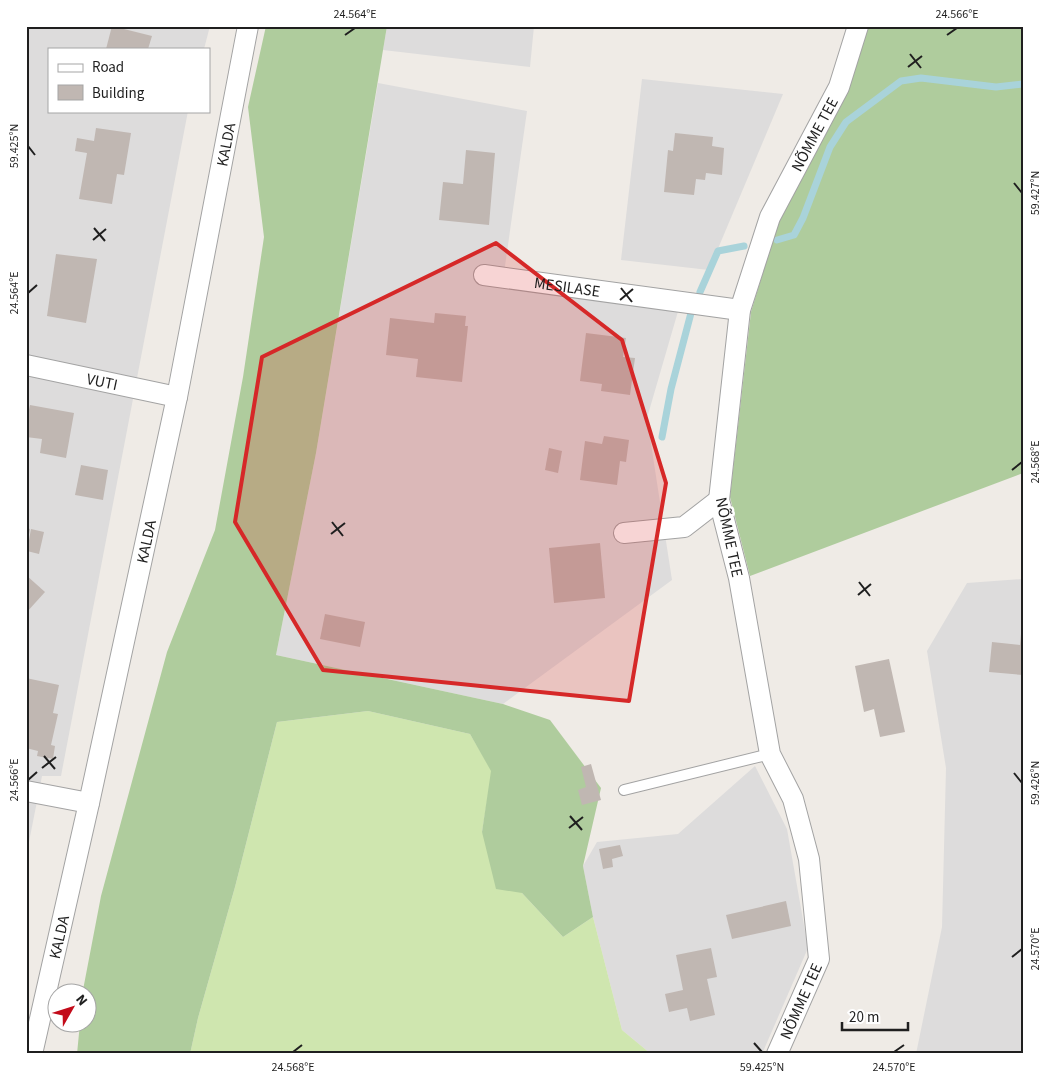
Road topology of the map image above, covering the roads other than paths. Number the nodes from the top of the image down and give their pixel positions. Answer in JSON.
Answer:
{"nodes":[{"id":1,"x":248,"y":26,"type":"edge"},
{"id":2,"x":858,"y":26,"type":"edge"},
{"id":3,"x":484,"y":275,"type":"dead end"},
{"id":4,"x":740,"y":310,"type":"junction"},
{"id":5,"x":26,"y":365,"type":"edge"},
{"id":6,"x":178,"y":397,"type":"junction"},
{"id":7,"x":719,"y":500,"type":"junction"},
{"id":8,"x":624,"y":533,"type":"dead end"},
{"id":9,"x":770,"y":754,"type":"junction"},
{"id":10,"x":624,"y":790,"type":"dead end"},
{"id":11,"x":26,"y":791,"type":"edge"},
{"id":12,"x":89,"y":803,"type":"junction"},
{"id":13,"x":32,"y":1054,"type":"edge"},
{"id":14,"x":777,"y":1054,"type":"edge"}],
"edges":[{"from":1,"to":6,"type":"street","name":"KALDA"},
{"from":2,"to":4,"type":"street","name":"NÕMME TEE"},
{"from":3,"to":4,"type":"street","name":"MESILASE"},
{"from":4,"to":7,"type":"street","name":"NÕMME TEE"},
{"from":5,"to":6,"type":"street","name":"VUTI"},
{"from":6,"to":12,"type":"street","name":"KALDA"},
{"from":7,"to":8,"type":"street"},
{"from":7,"to":9,"type":"street","name":"NÕMME TEE"},
{"from":9,"to":10,"type":"lane"},
{"from":9,"to":14,"type":"street","name":"NÕMME TEE"},
{"from":11,"to":12,"type":"street"},
{"from":12,"to":13,"type":"street","name":"KALDA"}]}
